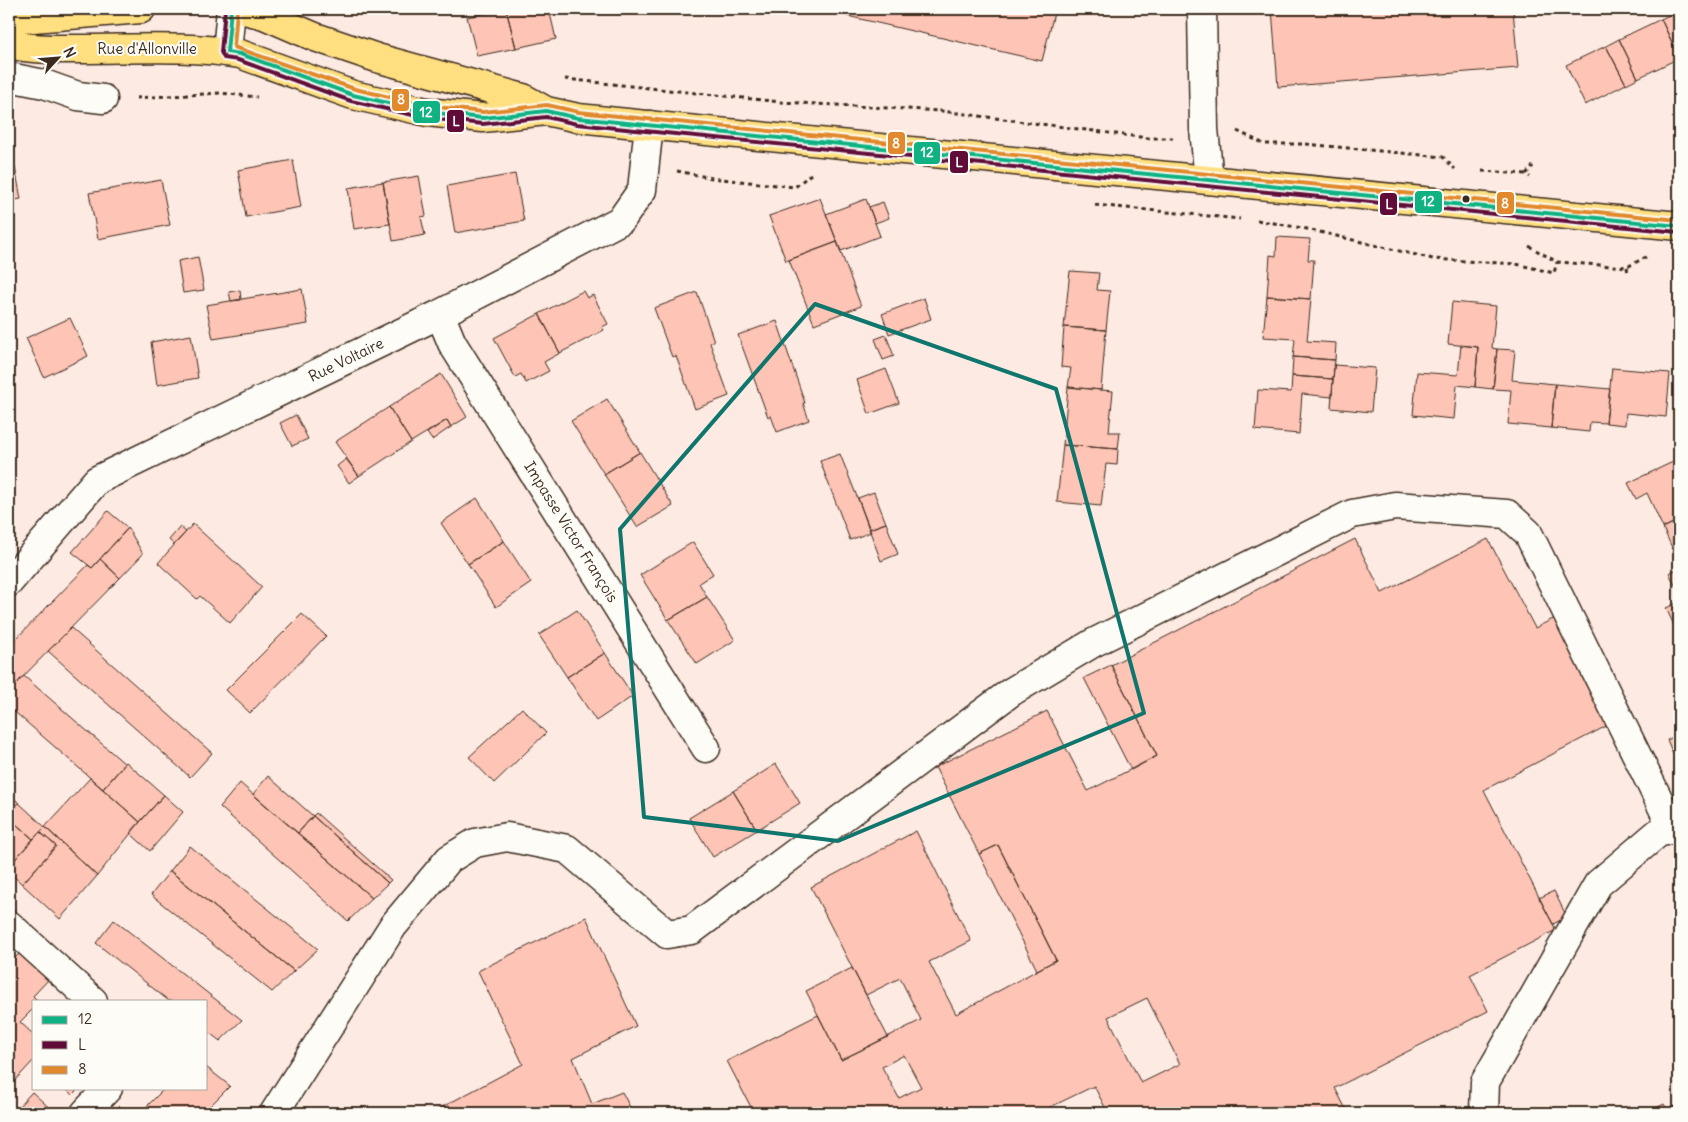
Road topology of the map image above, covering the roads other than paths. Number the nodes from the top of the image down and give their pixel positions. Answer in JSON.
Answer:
{"nodes":[{"id":1,"x":141,"y":9,"type":"edge"},
{"id":2,"x":231,"y":9,"type":"edge"},
{"id":3,"x":1202,"y":9,"type":"edge"},
{"id":4,"x":252,"y":12,"type":"edge"},
{"id":5,"x":9,"y":20,"type":"edge"},
{"id":6,"x":9,"y":44,"type":"edge"},
{"id":7,"x":227,"y":52,"type":"junction"},
{"id":8,"x":9,"y":77,"type":"edge"},
{"id":9,"x":103,"y":99,"type":"road end"},
{"id":10,"x":546,"y":111,"type":"junction"},
{"id":11,"x":649,"y":125,"type":"junction"},
{"id":12,"x":1209,"y":180,"type":"junction"},
{"id":13,"x":1678,"y":226,"type":"edge"},
{"id":14,"x":440,"y":314,"type":"junction"},
{"id":15,"x":9,"y":582,"type":"edge"},
{"id":16,"x":706,"y":748,"type":"dead end"},
{"id":17,"x":1676,"y":828,"type":"edge"},
{"id":18,"x":9,"y":925,"type":"edge"},
{"id":19,"x":92,"y":1000,"type":"edge"},
{"id":20,"x":106,"y":1090,"type":"edge"},
{"id":21,"x":85,"y":1113,"type":"edge"},
{"id":22,"x":274,"y":1113,"type":"edge"},
{"id":23,"x":1484,"y":1113,"type":"edge"}],
"edges":[{"from":1,"to":5,"type":"main road"},
{"from":2,"to":7,"type":"street"},
{"from":3,"to":12,"type":"street"},
{"from":4,"to":10,"type":"main road","name":"Rue d'Allonville"},
{"from":6,"to":7,"type":"main road","name":"Rue d'Allonville"},
{"from":7,"to":10,"type":"main road","name":"Rue d'Allonville"},
{"from":8,"to":9,"type":"street"},
{"from":10,"to":11,"type":"main road","name":"Rue d'Allonville"},
{"from":11,"to":12,"type":"main road","name":"Rue d'Allonville"},
{"from":11,"to":14,"type":"street","name":"Rue Voltaire"},
{"from":12,"to":13,"type":"main road","name":"Rue d'Allonville"},
{"from":14,"to":15,"type":"street","name":"Rue Voltaire"},
{"from":14,"to":16,"type":"street","name":"Impasse Victor François"},
{"from":17,"to":22,"type":"street"},
{"from":17,"to":23,"type":"street"},
{"from":18,"to":19,"type":"street"},
{"from":20,"to":21,"type":"street"}]}
